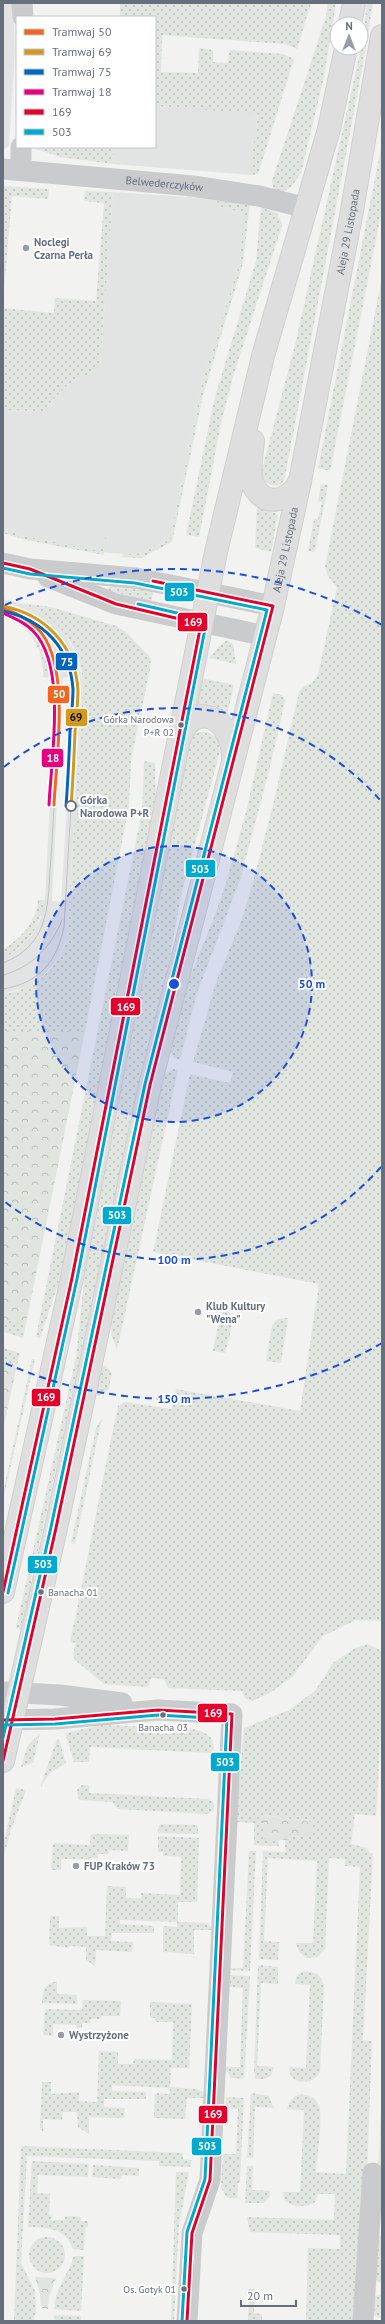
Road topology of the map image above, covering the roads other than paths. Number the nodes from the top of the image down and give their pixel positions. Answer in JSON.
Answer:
{"nodes":[{"id":1,"x":22,"y":3,"type":"edge"},
{"id":2,"x":354,"y":3,"type":"edge"},
{"id":3,"x":23,"y":16,"type":"edge"},
{"id":4,"x":352,"y":16,"type":"edge"},
{"id":5,"x":382,"y":36,"type":"edge"},
{"id":6,"x":344,"y":56,"type":"edge"},
{"id":7,"x":22,"y":148,"type":"edge"},
{"id":8,"x":12,"y":169,"type":"edge"},
{"id":9,"x":307,"y":208,"type":"junction"},
{"id":10,"x":264,"y":356,"type":"junction"},
{"id":11,"x":300,"y":481,"type":"junction"},
{"id":12,"x":3,"y":563,"type":"edge"},
{"id":13,"x":30,"y":569,"type":"junction"},
{"id":14,"x":207,"y":593,"type":"junction"},
{"id":15,"x":273,"y":606,"type":"junction"},
{"id":16,"x":201,"y":624,"type":"junction"},
{"id":17,"x":266,"y":636,"type":"junction"},
{"id":18,"x":177,"y":743,"type":"junction"},
{"id":19,"x":233,"y":766,"type":"junction"},
{"id":20,"x":3,"y":1592,"type":"edge"},
{"id":21,"x":11,"y":1692,"type":"edge"},
{"id":22,"x":158,"y":1710,"type":"junction"},
{"id":23,"x":8,"y":1720,"type":"edge"},
{"id":24,"x":3,"y":1761,"type":"edge"},
{"id":25,"x":373,"y":2173,"type":"dead end"},
{"id":26,"x":187,"y":2321,"type":"edge"},
{"id":27,"x":363,"y":2321,"type":"edge"}],
"edges":[{"from":1,"to":3,"type":"street"},
{"from":2,"to":4,"type":"main road"},
{"from":5,"to":11,"type":"main road","name":"Aleja 29 Listopada"},
{"from":6,"to":9,"type":"main road"},
{"from":7,"to":8,"type":"street","name":"Belwederczyków"},
{"from":8,"to":9,"type":"street","name":"Belwederczyków"},
{"from":9,"to":10,"type":"main road"},
{"from":10,"to":11,"type":"main road"},
{"from":10,"to":14,"type":"main road"},
{"from":11,"to":15,"type":"main road","name":"Aleja 29 Listopada"},
{"from":12,"to":13,"type":"street"},
{"from":13,"to":14,"type":"street"},
{"from":13,"to":16,"type":"street"},
{"from":14,"to":15,"type":"street"},
{"from":14,"to":16,"type":"main road"},
{"from":15,"to":17,"type":"main road","name":"Aleja 29 Listopada"},
{"from":16,"to":17,"type":"street"},
{"from":16,"to":18,"type":"main road"},
{"from":17,"to":19,"type":"main road","name":"Aleja 29 Listopada"},
{"from":18,"to":19,"type":"main road"},
{"from":18,"to":20,"type":"main road"},
{"from":19,"to":21,"type":"main road","name":"Aleja 29 Listopada"},
{"from":21,"to":22,"type":"street"},
{"from":21,"to":23,"type":"main road","name":"Aleja 29 Listopada"},
{"from":22,"to":23,"type":"street"},
{"from":22,"to":26,"type":"street"},
{"from":23,"to":24,"type":"main road","name":"Aleja 29 Listopada"},
{"from":25,"to":27,"type":"street"}]}
